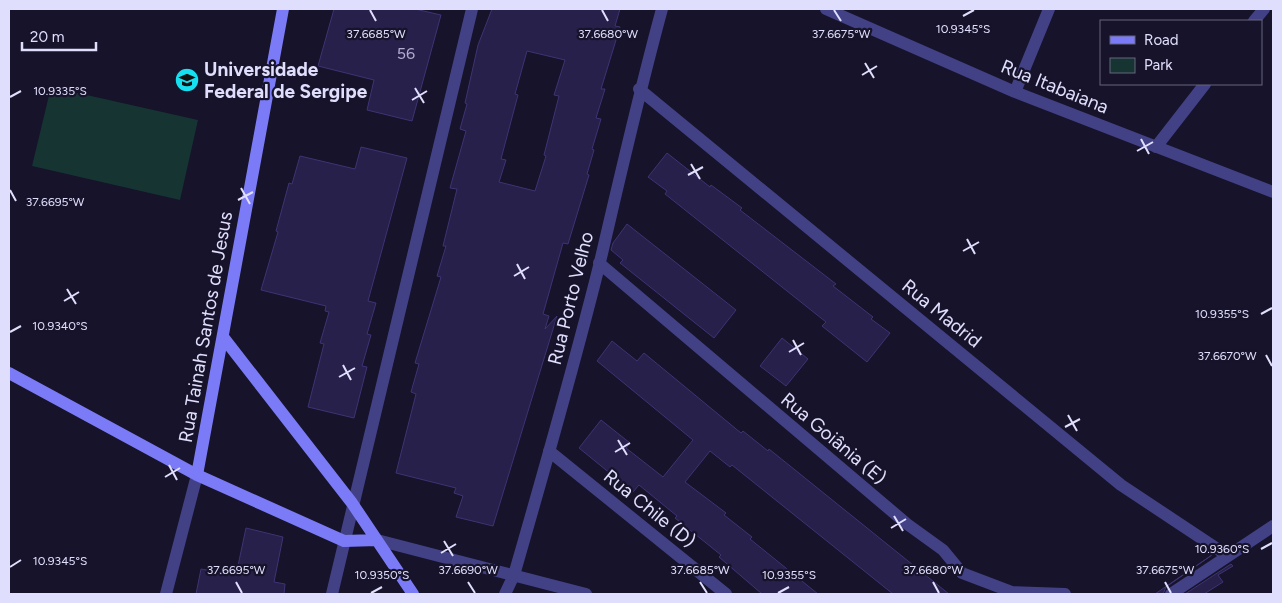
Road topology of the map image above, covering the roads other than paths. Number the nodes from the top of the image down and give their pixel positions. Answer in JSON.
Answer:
{"nodes":[{"id":1,"x":283,"y":9,"type":"edge"},
{"id":2,"x":472,"y":9,"type":"edge"},
{"id":3,"x":662,"y":9,"type":"edge"},
{"id":4,"x":826,"y":9,"type":"edge"},
{"id":5,"x":1049,"y":9,"type":"edge"},
{"id":6,"x":1264,"y":9,"type":"edge"},
{"id":7,"x":1255,"y":20,"type":"edge"},
{"id":8,"x":1204,"y":85,"type":"edge"},
{"id":9,"x":640,"y":89,"type":"junction"},
{"id":10,"x":1015,"y":92,"type":"junction"},
{"id":11,"x":1156,"y":147,"type":"junction"},
{"id":12,"x":1273,"y":192,"type":"edge"},
{"id":13,"x":599,"y":263,"type":"junction"},
{"id":14,"x":222,"y":337,"type":"junction"},
{"id":15,"x":9,"y":373,"type":"edge"},
{"id":16,"x":549,"y":451,"type":"junction"},
{"id":17,"x":197,"y":475,"type":"junction"},
{"id":18,"x":352,"y":504,"type":"junction"},
{"id":19,"x":1273,"y":526,"type":"edge"},
{"id":20,"x":377,"y":540,"type":"junction"},
{"id":21,"x":344,"y":541,"type":"junction"},
{"id":22,"x":1228,"y":556,"type":"junction"},
{"id":23,"x":514,"y":575,"type":"junction"},
{"id":24,"x":166,"y":594,"type":"edge"},
{"id":25,"x":332,"y":594,"type":"edge"},
{"id":26,"x":413,"y":594,"type":"edge"},
{"id":27,"x":505,"y":594,"type":"edge"},
{"id":28,"x":586,"y":594,"type":"edge"},
{"id":29,"x":726,"y":594,"type":"edge"},
{"id":30,"x":1065,"y":594,"type":"edge"},
{"id":31,"x":1171,"y":594,"type":"edge"}],
"edges":[{"from":1,"to":14,"type":"street","name":"Rua Tainah Santos de Jesus"},
{"from":2,"to":18,"type":"street"},
{"from":3,"to":9,"type":"street","name":"Rua Porto Velho"},
{"from":4,"to":10,"type":"street","name":"Rua Itabaiana"},
{"from":5,"to":10,"type":"street"},
{"from":6,"to":7,"type":"street"},
{"from":8,"to":11,"type":"street"},
{"from":9,"to":13,"type":"street","name":"Rua Porto Velho"},
{"from":9,"to":22,"type":"street","name":"Rua Madrid"},
{"from":10,"to":11,"type":"street","name":"Rua Itabaiana"},
{"from":11,"to":12,"type":"street","name":"Rua Itabaiana"},
{"from":13,"to":16,"type":"street","name":"Rua Porto Velho"},
{"from":13,"to":30,"type":"street","name":"Rua Goiânia (E)"},
{"from":14,"to":17,"type":"street","name":"Rua Tainah Santos de Jesus"},
{"from":14,"to":18,"type":"street"},
{"from":15,"to":17,"type":"street"},
{"from":16,"to":23,"type":"street","name":"Rua Porto Velho"},
{"from":16,"to":29,"type":"street","name":"Rua Chile (D)"},
{"from":17,"to":21,"type":"street"},
{"from":17,"to":24,"type":"street"},
{"from":18,"to":20,"type":"street"},
{"from":18,"to":21,"type":"street"},
{"from":19,"to":22,"type":"street"},
{"from":20,"to":21,"type":"street"},
{"from":20,"to":23,"type":"street"},
{"from":20,"to":26,"type":"street"},
{"from":21,"to":25,"type":"street"},
{"from":22,"to":31,"type":"street"},
{"from":23,"to":27,"type":"street","name":"Rua Porto Velho"},
{"from":23,"to":28,"type":"street"}]}
